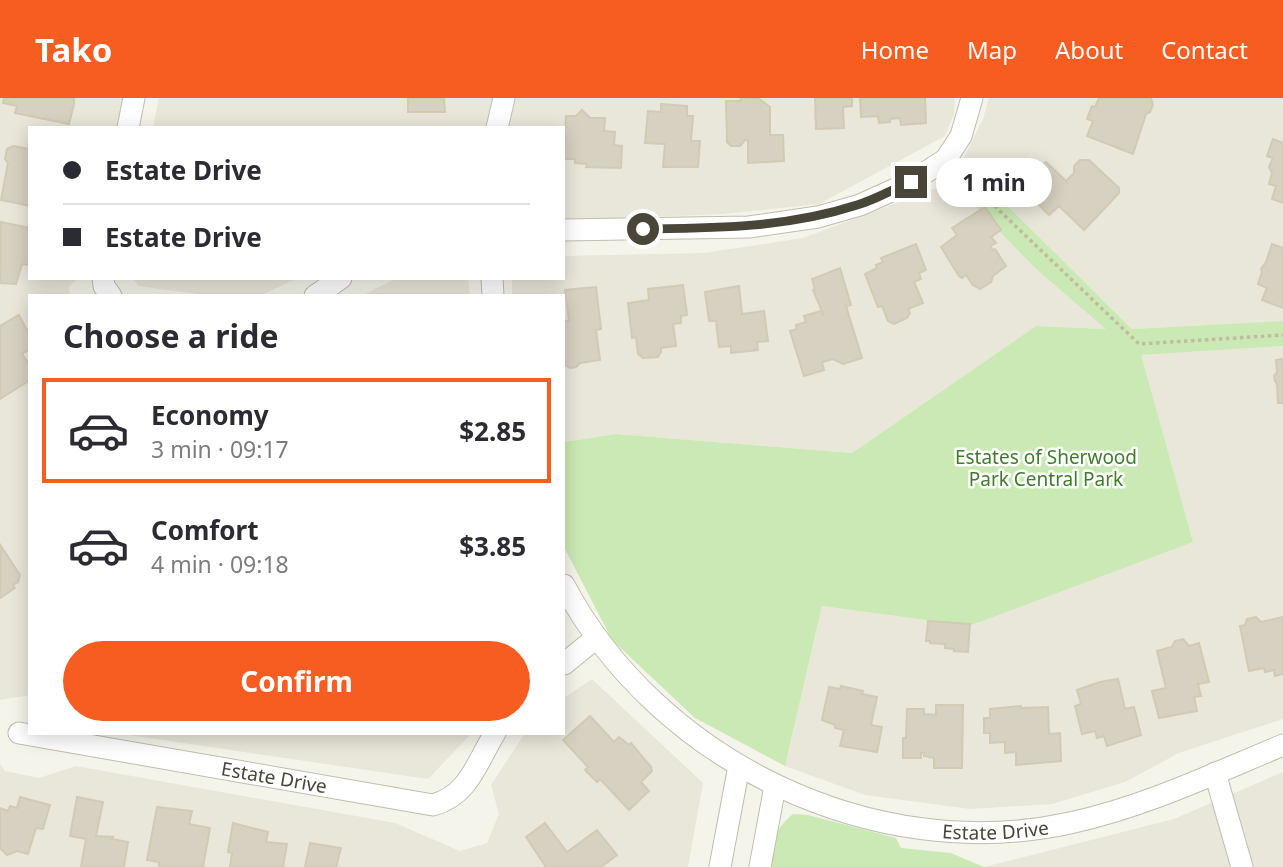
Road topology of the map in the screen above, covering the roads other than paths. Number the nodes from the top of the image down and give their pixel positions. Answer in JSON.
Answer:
{"nodes":[{"id":1,"x":134,"y":98,"type":"edge"},
{"id":2,"x":504,"y":98,"type":"edge"},
{"id":3,"x":972,"y":98,"type":"edge"},
{"id":4,"x":128,"y":126,"type":"edge"},
{"id":5,"x":497,"y":126,"type":"edge"},
{"id":6,"x":565,"y":230,"type":"edge"},
{"id":7,"x":338,"y":280,"type":"edge"},
{"id":8,"x":318,"y":294,"type":"edge"},
{"id":9,"x":565,"y":587,"type":"edge"},
{"id":10,"x":596,"y":638,"type":"junction"},
{"id":11,"x":565,"y":663,"type":"edge"},
{"id":12,"x":19,"y":733,"type":"dead end"},
{"id":13,"x":28,"y":735,"type":"edge"},
{"id":14,"x":30,"y":735,"type":"edge"},
{"id":15,"x":494,"y":735,"type":"edge"},
{"id":16,"x":1283,"y":745,"type":"edge"},
{"id":17,"x":739,"y":766,"type":"junction"},
{"id":18,"x":1215,"y":773,"type":"junction"},
{"id":19,"x":775,"y":786,"type":"junction"},
{"id":20,"x":720,"y":867,"type":"edge"},
{"id":21,"x":760,"y":867,"type":"edge"},
{"id":22,"x":1242,"y":867,"type":"edge"}],
"edges":[{"from":1,"to":4,"type":"street"},
{"from":2,"to":5,"type":"street"},
{"from":3,"to":6,"type":"street"},
{"from":7,"to":8,"type":"street"},
{"from":9,"to":10,"type":"street","name":"Estate Drive"},
{"from":10,"to":11,"type":"street"},
{"from":10,"to":17,"type":"street","name":"Estate Drive"},
{"from":12,"to":13,"type":"street","name":"Estate Drive"},
{"from":14,"to":15,"type":"street","name":"Estate Drive"},
{"from":16,"to":18,"type":"street","name":"Estate Drive"},
{"from":17,"to":19,"type":"street","name":"Estate Drive"},
{"from":17,"to":20,"type":"street"},
{"from":18,"to":19,"type":"street","name":"Estate Drive"},
{"from":18,"to":22,"type":"street"},
{"from":19,"to":21,"type":"street"}]}
